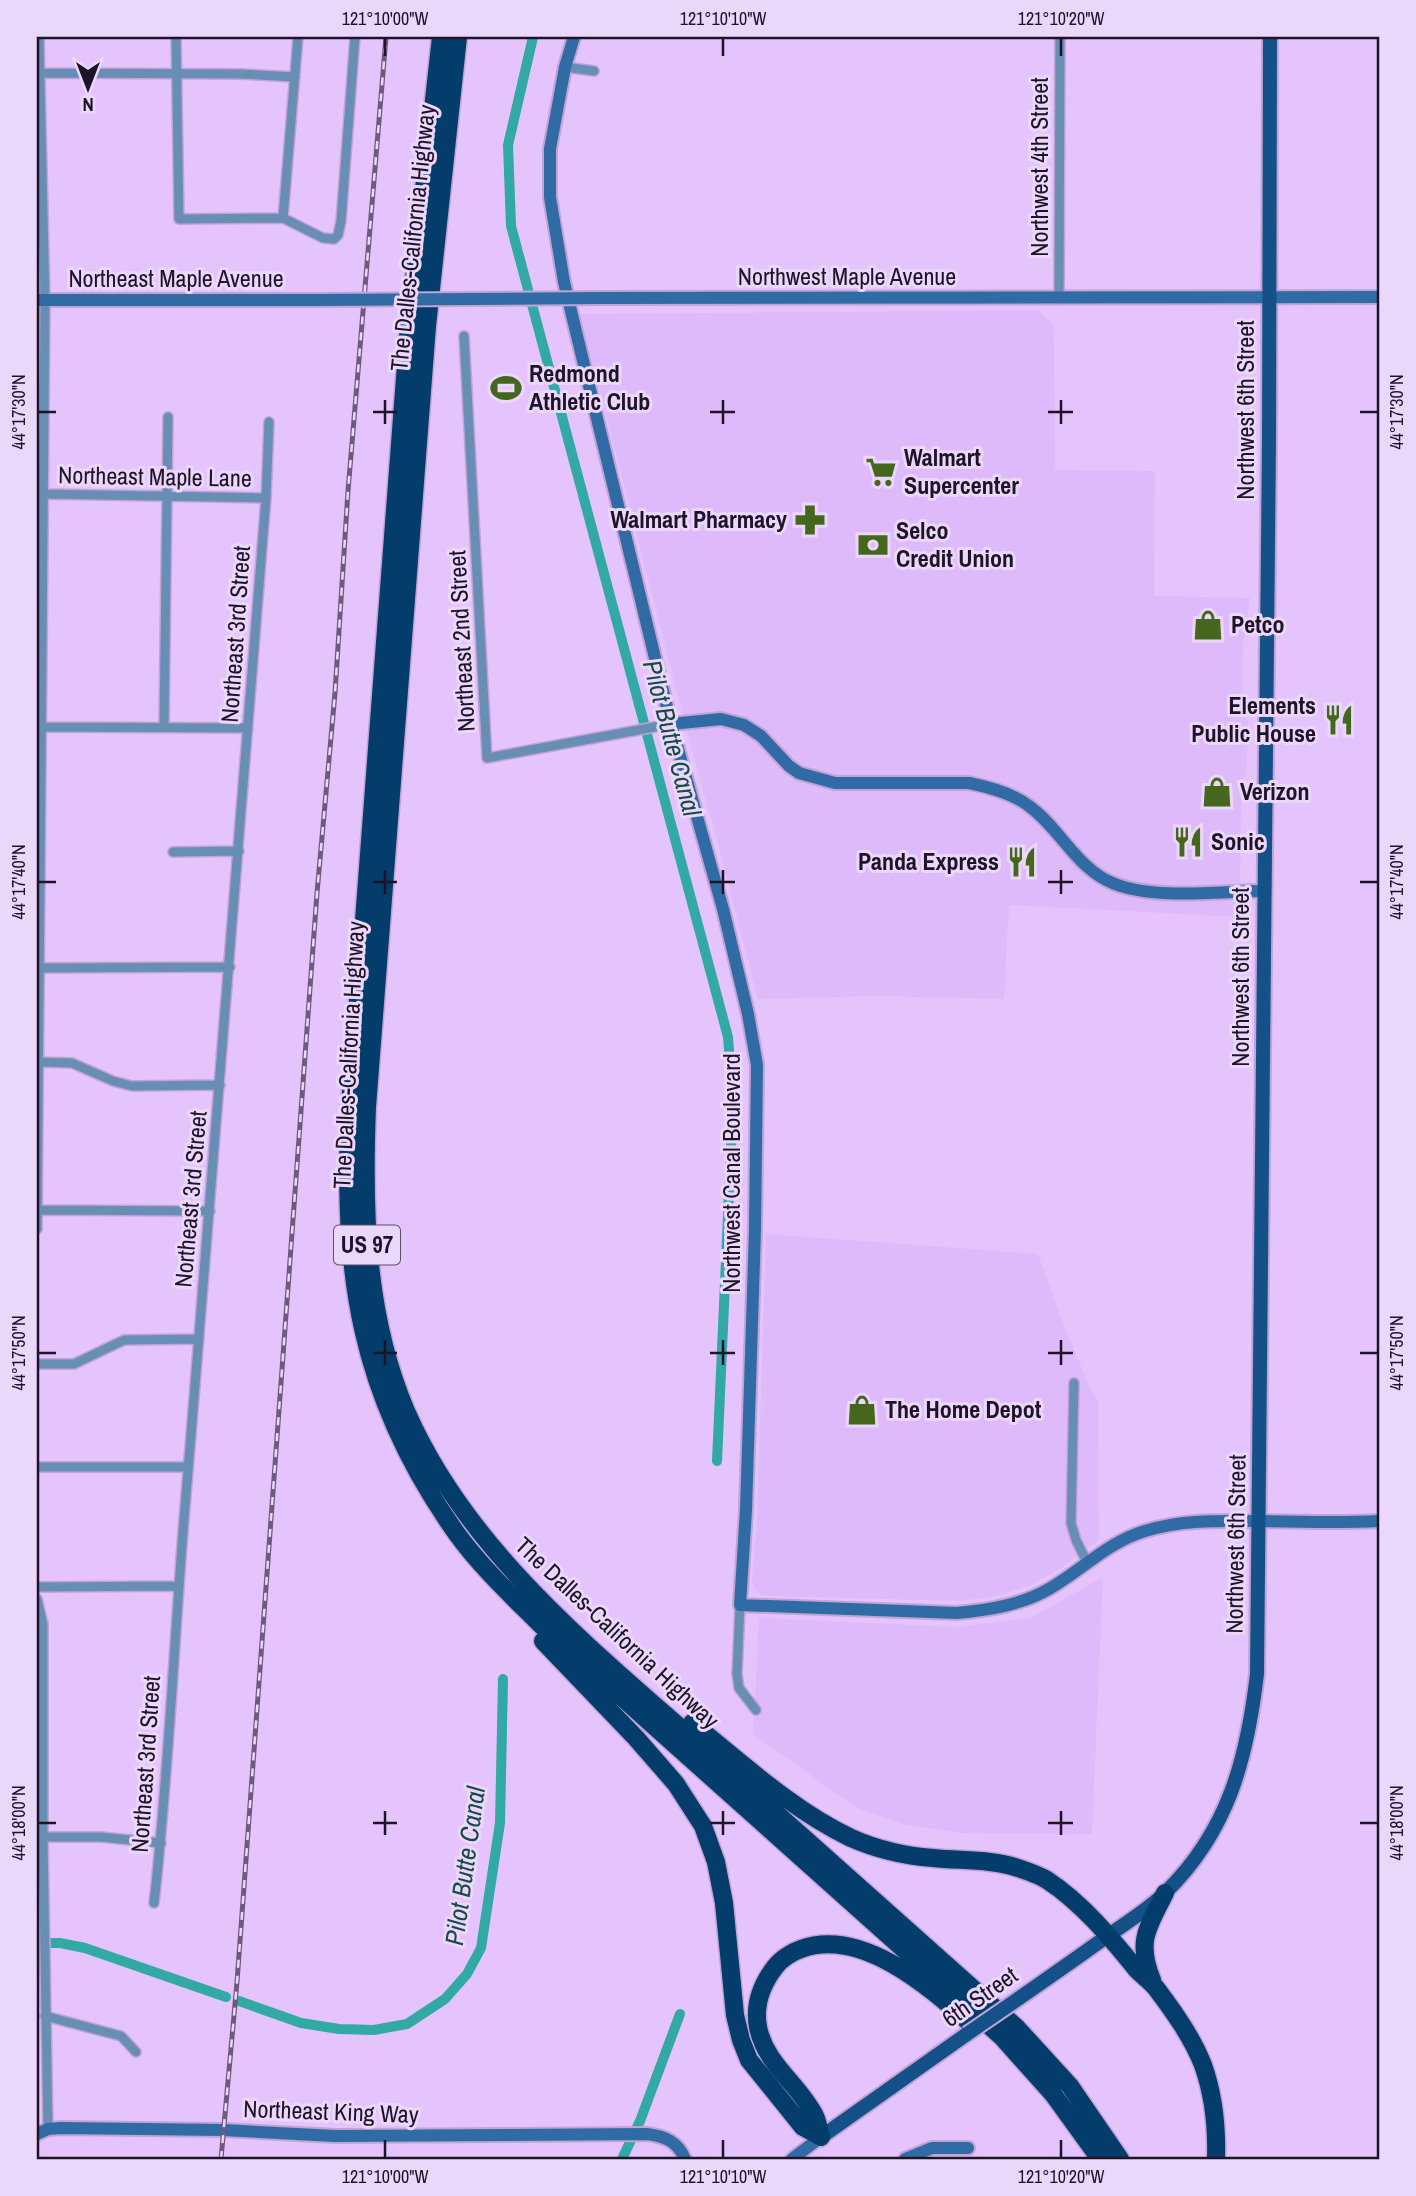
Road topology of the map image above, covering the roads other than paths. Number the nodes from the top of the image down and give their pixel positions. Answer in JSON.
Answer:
{"nodes":[{"id":1,"x":39,"y":37,"type":"edge"},
{"id":2,"x":176,"y":37,"type":"edge"},
{"id":3,"x":298,"y":37,"type":"edge"},
{"id":4,"x":355,"y":37,"type":"edge"},
{"id":5,"x":442,"y":37,"type":"edge"},
{"id":6,"x":458,"y":37,"type":"edge"},
{"id":7,"x":574,"y":37,"type":"edge"},
{"id":8,"x":1060,"y":37,"type":"edge"},
{"id":9,"x":1270,"y":37,"type":"edge"},
{"id":10,"x":565,"y":67,"type":"junction"},
{"id":11,"x":594,"y":71,"type":"dead end"},
{"id":12,"x":40,"y":73,"type":"junction"},
{"id":13,"x":176,"y":74,"type":"junction"},
{"id":14,"x":295,"y":77,"type":"junction"},
{"id":15,"x":39,"y":138,"type":"edge"},
{"id":16,"x":283,"y":218,"type":"junction"},
{"id":17,"x":1269,"y":297,"type":"junction"},
{"id":18,"x":1379,"y":297,"type":"edge"},
{"id":19,"x":1059,"y":298,"type":"junction"},
{"id":20,"x":41,"y":300,"type":"edge"},
{"id":21,"x":315,"y":300,"type":"joint"},
{"id":22,"x":464,"y":336,"type":"dead end"},
{"id":23,"x":167,"y":417,"type":"dead end"},
{"id":24,"x":269,"y":422,"type":"dead end"},
{"id":25,"x":43,"y":494,"type":"junction"},
{"id":26,"x":166,"y":496,"type":"junction"},
{"id":27,"x":266,"y":498,"type":"junction"},
{"id":28,"x":667,"y":724,"type":"junction"},
{"id":29,"x":41,"y":727,"type":"junction"},
{"id":30,"x":164,"y":727,"type":"junction"},
{"id":31,"x":248,"y":728,"type":"junction"},
{"id":32,"x":239,"y":851,"type":"junction"},
{"id":33,"x":173,"y":852,"type":"dead end"},
{"id":34,"x":1264,"y":891,"type":"junction"},
{"id":35,"x":230,"y":967,"type":"junction"},
{"id":36,"x":39,"y":968,"type":"junction"},
{"id":37,"x":37,"y":1062,"type":"edge"},
{"id":38,"x":220,"y":1085,"type":"junction"},
{"id":39,"x":37,"y":1210,"type":"edge"},
{"id":40,"x":210,"y":1211,"type":"junction"},
{"id":41,"x":37,"y":1229,"type":"edge"},
{"id":42,"x":199,"y":1339,"type":"junction"},
{"id":43,"x":37,"y":1364,"type":"edge"},
{"id":44,"x":1074,"y":1383,"type":"dead end"},
{"id":45,"x":37,"y":1467,"type":"edge"},
{"id":46,"x":188,"y":1467,"type":"junction"},
{"id":47,"x":1259,"y":1521,"type":"junction"},
{"id":48,"x":1379,"y":1521,"type":"edge"},
{"id":49,"x":1087,"y":1562,"type":"junction"},
{"id":50,"x":494,"y":1578,"type":"junction"},
{"id":51,"x":178,"y":1586,"type":"junction"},
{"id":52,"x":37,"y":1587,"type":"edge"},
{"id":53,"x":37,"y":1599,"type":"edge"},
{"id":54,"x":740,"y":1605,"type":"junction"},
{"id":55,"x":591,"y":1647,"type":"junction"},
{"id":56,"x":756,"y":1710,"type":"dead end"},
{"id":57,"x":40,"y":1837,"type":"edge"},
{"id":58,"x":161,"y":1843,"type":"junction"},
{"id":59,"x":1165,"y":1893,"type":"junction"},
{"id":60,"x":154,"y":1903,"type":"dead end"},
{"id":61,"x":1108,"y":1935,"type":"junction"},
{"id":62,"x":1154,"y":1986,"type":"junction"},
{"id":63,"x":45,"y":2016,"type":"junction"},
{"id":64,"x":135,"y":2052,"type":"dead end"},
{"id":65,"x":1054,"y":2094,"type":"junction"},
{"id":66,"x":43,"y":2131,"type":"edge"},
{"id":67,"x":821,"y":2137,"type":"junction"},
{"id":68,"x":968,"y":2148,"type":"dead end"},
{"id":69,"x":685,"y":2159,"type":"edge"},
{"id":70,"x":792,"y":2159,"type":"edge"},
{"id":71,"x":905,"y":2159,"type":"edge"},
{"id":72,"x":1100,"y":2159,"type":"edge"},
{"id":73,"x":1120,"y":2159,"type":"edge"},
{"id":74,"x":1216,"y":2159,"type":"edge"}],
"edges":[{"from":1,"to":12,"type":"street"},
{"from":2,"to":13,"type":"street"},
{"from":3,"to":14,"type":"street"},
{"from":4,"to":16,"type":"street"},
{"from":5,"to":50,"type":"highway","name":"The Dalles-California Highway","number":"US 97"},
{"from":6,"to":55,"type":"highway","name":"The Dalles-California Highway","number":"US 97"},
{"from":7,"to":10,"type":"street","name":"Northwest Canal Boulevard"},
{"from":8,"to":19,"type":"street","name":"Northwest 4th Street"},
{"from":9,"to":17,"type":"main road","name":"Northwest 6th Street"},
{"from":10,"to":11,"type":"street"},
{"from":10,"to":28,"type":"street","name":"Northwest Canal Boulevard"},
{"from":12,"to":13,"type":"street"},
{"from":12,"to":15,"type":"street"},
{"from":13,"to":14,"type":"street"},
{"from":13,"to":16,"type":"street"},
{"from":14,"to":16,"type":"street"},
{"from":15,"to":20,"type":"street"},
{"from":17,"to":18,"type":"street","name":"Northwest Maple Avenue"},
{"from":17,"to":19,"type":"street","name":"Northwest Maple Avenue"},
{"from":17,"to":34,"type":"main road","name":"Northwest 6th Street"},
{"from":19,"to":21,"type":"street","name":"Northwest Maple Avenue","bridge":true},
{"from":20,"to":21,"type":"street","name":"Northeast Maple Avenue"},
{"from":20,"to":25,"type":"street"},
{"from":22,"to":28,"type":"street","name":"Northeast 2nd Street"},
{"from":23,"to":26,"type":"street"},
{"from":24,"to":27,"type":"street","name":"Northeast 3rd Street"},
{"from":25,"to":26,"type":"street","name":"Northeast Maple Lane"},
{"from":25,"to":29,"type":"street"},
{"from":26,"to":27,"type":"street","name":"Northeast Maple Lane"},
{"from":26,"to":30,"type":"street"},
{"from":27,"to":31,"type":"street","name":"Northeast 3rd Street"},
{"from":28,"to":34,"type":"street"},
{"from":28,"to":54,"type":"street","name":"Northwest Canal Boulevard"},
{"from":29,"to":30,"type":"street"},
{"from":29,"to":36,"type":"street"},
{"from":30,"to":31,"type":"street"},
{"from":31,"to":32,"type":"street","name":"Northeast 3rd Street"},
{"from":32,"to":33,"type":"street"},
{"from":32,"to":35,"type":"street","name":"Northeast 3rd Street"},
{"from":34,"to":47,"type":"main road","name":"Northwest 6th Street"},
{"from":35,"to":36,"type":"street"},
{"from":35,"to":38,"type":"street","name":"Northeast 3rd Street"},
{"from":36,"to":37,"type":"street"},
{"from":37,"to":38,"type":"street"},
{"from":37,"to":39,"type":"street"},
{"from":38,"to":40,"type":"street","name":"Northeast 3rd Street"},
{"from":39,"to":40,"type":"street"},
{"from":39,"to":41,"type":"street"},
{"from":40,"to":42,"type":"street","name":"Northeast 3rd Street"},
{"from":42,"to":43,"type":"street"},
{"from":42,"to":46,"type":"street","name":"Northeast 3rd Street"},
{"from":44,"to":49,"type":"street"},
{"from":45,"to":46,"type":"street"},
{"from":46,"to":51,"type":"street","name":"Northeast 3rd Street"},
{"from":47,"to":48,"type":"street"},
{"from":47,"to":49,"type":"street"},
{"from":47,"to":59,"type":"main road","name":"Northwest 6th Street"},
{"from":49,"to":54,"type":"street"},
{"from":50,"to":65,"type":"highway","name":"The Dalles-California Highway","number":"US 97"},
{"from":50,"to":67,"type":"highway"},
{"from":51,"to":52,"type":"street"},
{"from":51,"to":58,"type":"street","name":"Northeast 3rd Street"},
{"from":53,"to":57,"type":"street"},
{"from":54,"to":56,"type":"street","name":"Northwest Canal Boulevard"},
{"from":55,"to":61,"type":"highway"},
{"from":55,"to":73,"type":"highway","name":"The Dalles-California Highway","number":"US 97"},
{"from":57,"to":58,"type":"street"},
{"from":57,"to":63,"type":"street"},
{"from":58,"to":60,"type":"street","name":"Northeast 3rd Street"},
{"from":59,"to":61,"type":"main road","name":"6th Street"},
{"from":59,"to":62,"type":"highway"},
{"from":61,"to":62,"type":"highway"},
{"from":61,"to":67,"type":"main road","name":"6th Street","bridge":true},
{"from":62,"to":74,"type":"highway"},
{"from":63,"to":64,"type":"street"},
{"from":63,"to":66,"type":"street"},
{"from":65,"to":67,"type":"highway"},
{"from":65,"to":72,"type":"highway","name":"The Dalles-California Highway","number":"US 97"},
{"from":66,"to":69,"type":"street","name":"Northeast King Way"},
{"from":67,"to":70,"type":"street"},
{"from":68,"to":71,"type":"street"}]}
